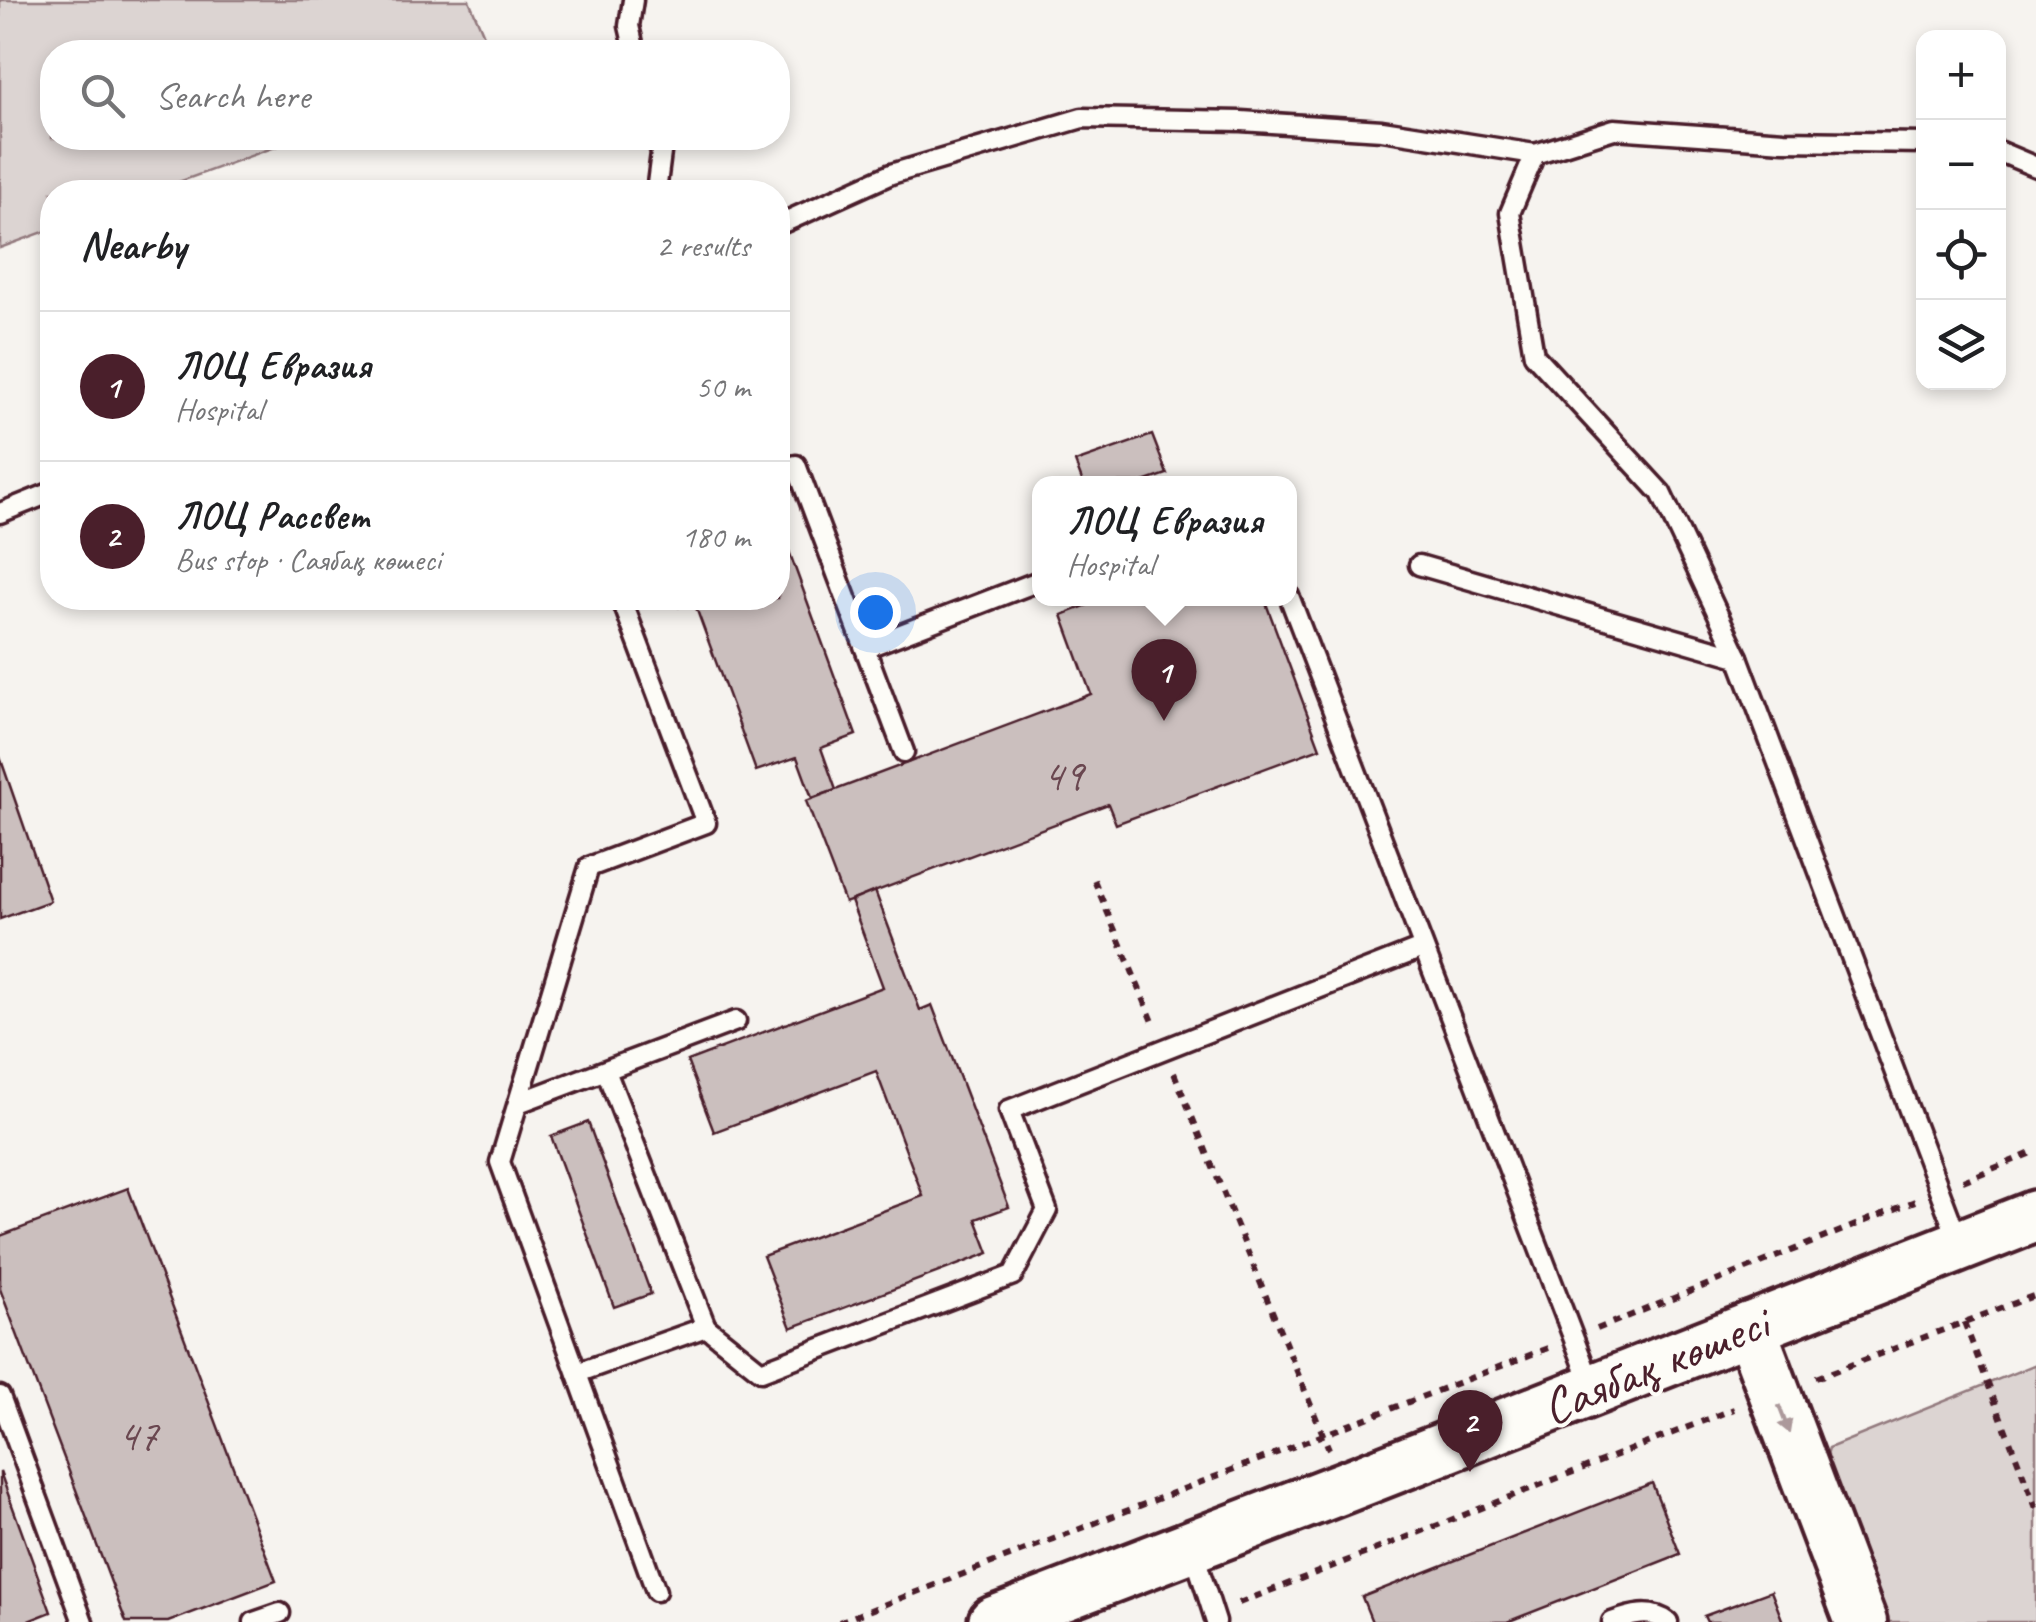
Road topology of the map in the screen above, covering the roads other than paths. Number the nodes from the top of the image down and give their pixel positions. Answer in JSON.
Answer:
{"nodes":[{"id":1,"x":633,"y":0,"type":"edge"},
{"id":2,"x":632,"y":40,"type":"edge"},
{"id":3,"x":1916,"y":143,"type":"edge"},
{"id":4,"x":659,"y":150,"type":"edge"},
{"id":5,"x":1535,"y":154,"type":"junction"},
{"id":6,"x":2006,"y":154,"type":"edge"},
{"id":7,"x":2036,"y":166,"type":"edge"},
{"id":8,"x":657,"y":180,"type":"edge"},
{"id":9,"x":790,"y":220,"type":"edge"},
{"id":10,"x":790,"y":467,"type":"edge"},
{"id":11,"x":40,"y":497,"type":"edge"},
{"id":12,"x":0,"y":513,"type":"edge"},
{"id":13,"x":1419,"y":564,"type":"dead end"},
{"id":14,"x":1032,"y":584,"type":"edge"},
{"id":15,"x":1293,"y":606,"type":"edge"},
{"id":16,"x":625,"y":610,"type":"edge"},
{"id":17,"x":864,"y":648,"type":"junction"},
{"id":18,"x":1738,"y":658,"type":"junction"},
{"id":19,"x":904,"y":752,"type":"dead end"},
{"id":20,"x":1422,"y":948,"type":"junction"},
{"id":21,"x":736,"y":1021,"type":"dead end"},
{"id":22,"x":606,"y":1070,"type":"junction"},
{"id":23,"x":518,"y":1104,"type":"junction"},
{"id":24,"x":2036,"y":1216,"type":"edge"},
{"id":25,"x":1960,"y":1245,"type":"junction"},
{"id":26,"x":706,"y":1327,"type":"junction"},
{"id":27,"x":1750,"y":1328,"type":"junction"},
{"id":28,"x":577,"y":1373,"type":"junction"},
{"id":29,"x":1594,"y":1389,"type":"junction"},
{"id":30,"x":0,"y":1396,"type":"edge"},
{"id":31,"x":1192,"y":1545,"type":"junction"},
{"id":32,"x":656,"y":1591,"type":"dead end"},
{"id":33,"x":280,"y":1612,"type":"dead end"},
{"id":34,"x":1215,"y":1618,"type":"edge"},
{"id":35,"x":83,"y":1622,"type":"edge"},
{"id":36,"x":254,"y":1622,"type":"edge"},
{"id":37,"x":994,"y":1622,"type":"edge"},
{"id":38,"x":1612,"y":1622,"type":"edge"},
{"id":39,"x":1668,"y":1622,"type":"edge"},
{"id":40,"x":1861,"y":1622,"type":"edge"}],
"edges":[{"from":1,"to":2,"type":"lane"},
{"from":3,"to":5,"type":"lane"},
{"from":4,"to":8,"type":"lane"},
{"from":5,"to":9,"type":"lane"},
{"from":5,"to":18,"type":"lane"},
{"from":6,"to":7,"type":"lane"},
{"from":10,"to":17,"type":"lane"},
{"from":11,"to":12,"type":"lane"},
{"from":13,"to":18,"type":"lane"},
{"from":14,"to":17,"type":"lane"},
{"from":15,"to":20,"type":"lane"},
{"from":16,"to":23,"type":"lane"},
{"from":17,"to":19,"type":"lane"},
{"from":18,"to":25,"type":"lane"},
{"from":20,"to":26,"type":"lane"},
{"from":20,"to":29,"type":"lane"},
{"from":21,"to":22,"type":"lane"},
{"from":22,"to":23,"type":"lane"},
{"from":22,"to":26,"type":"lane"},
{"from":23,"to":28,"type":"lane"},
{"from":24,"to":25,"type":"street","name":"Саябақ көшесі"},
{"from":25,"to":27,"type":"street","name":"Саябақ көшесі"},
{"from":26,"to":28,"type":"lane"},
{"from":27,"to":29,"type":"street","name":"Саябақ көшесі"},
{"from":27,"to":40,"type":"street","one_way":true},
{"from":28,"to":32,"type":"lane"},
{"from":29,"to":31,"type":"street","name":"Саябақ көшесі"},
{"from":30,"to":35,"type":"lane"},
{"from":31,"to":34,"type":"lane"},
{"from":31,"to":37,"type":"street","name":"Саябақ көшесі"},
{"from":33,"to":36,"type":"lane"},
{"from":38,"to":39,"type":"lane"}]}
